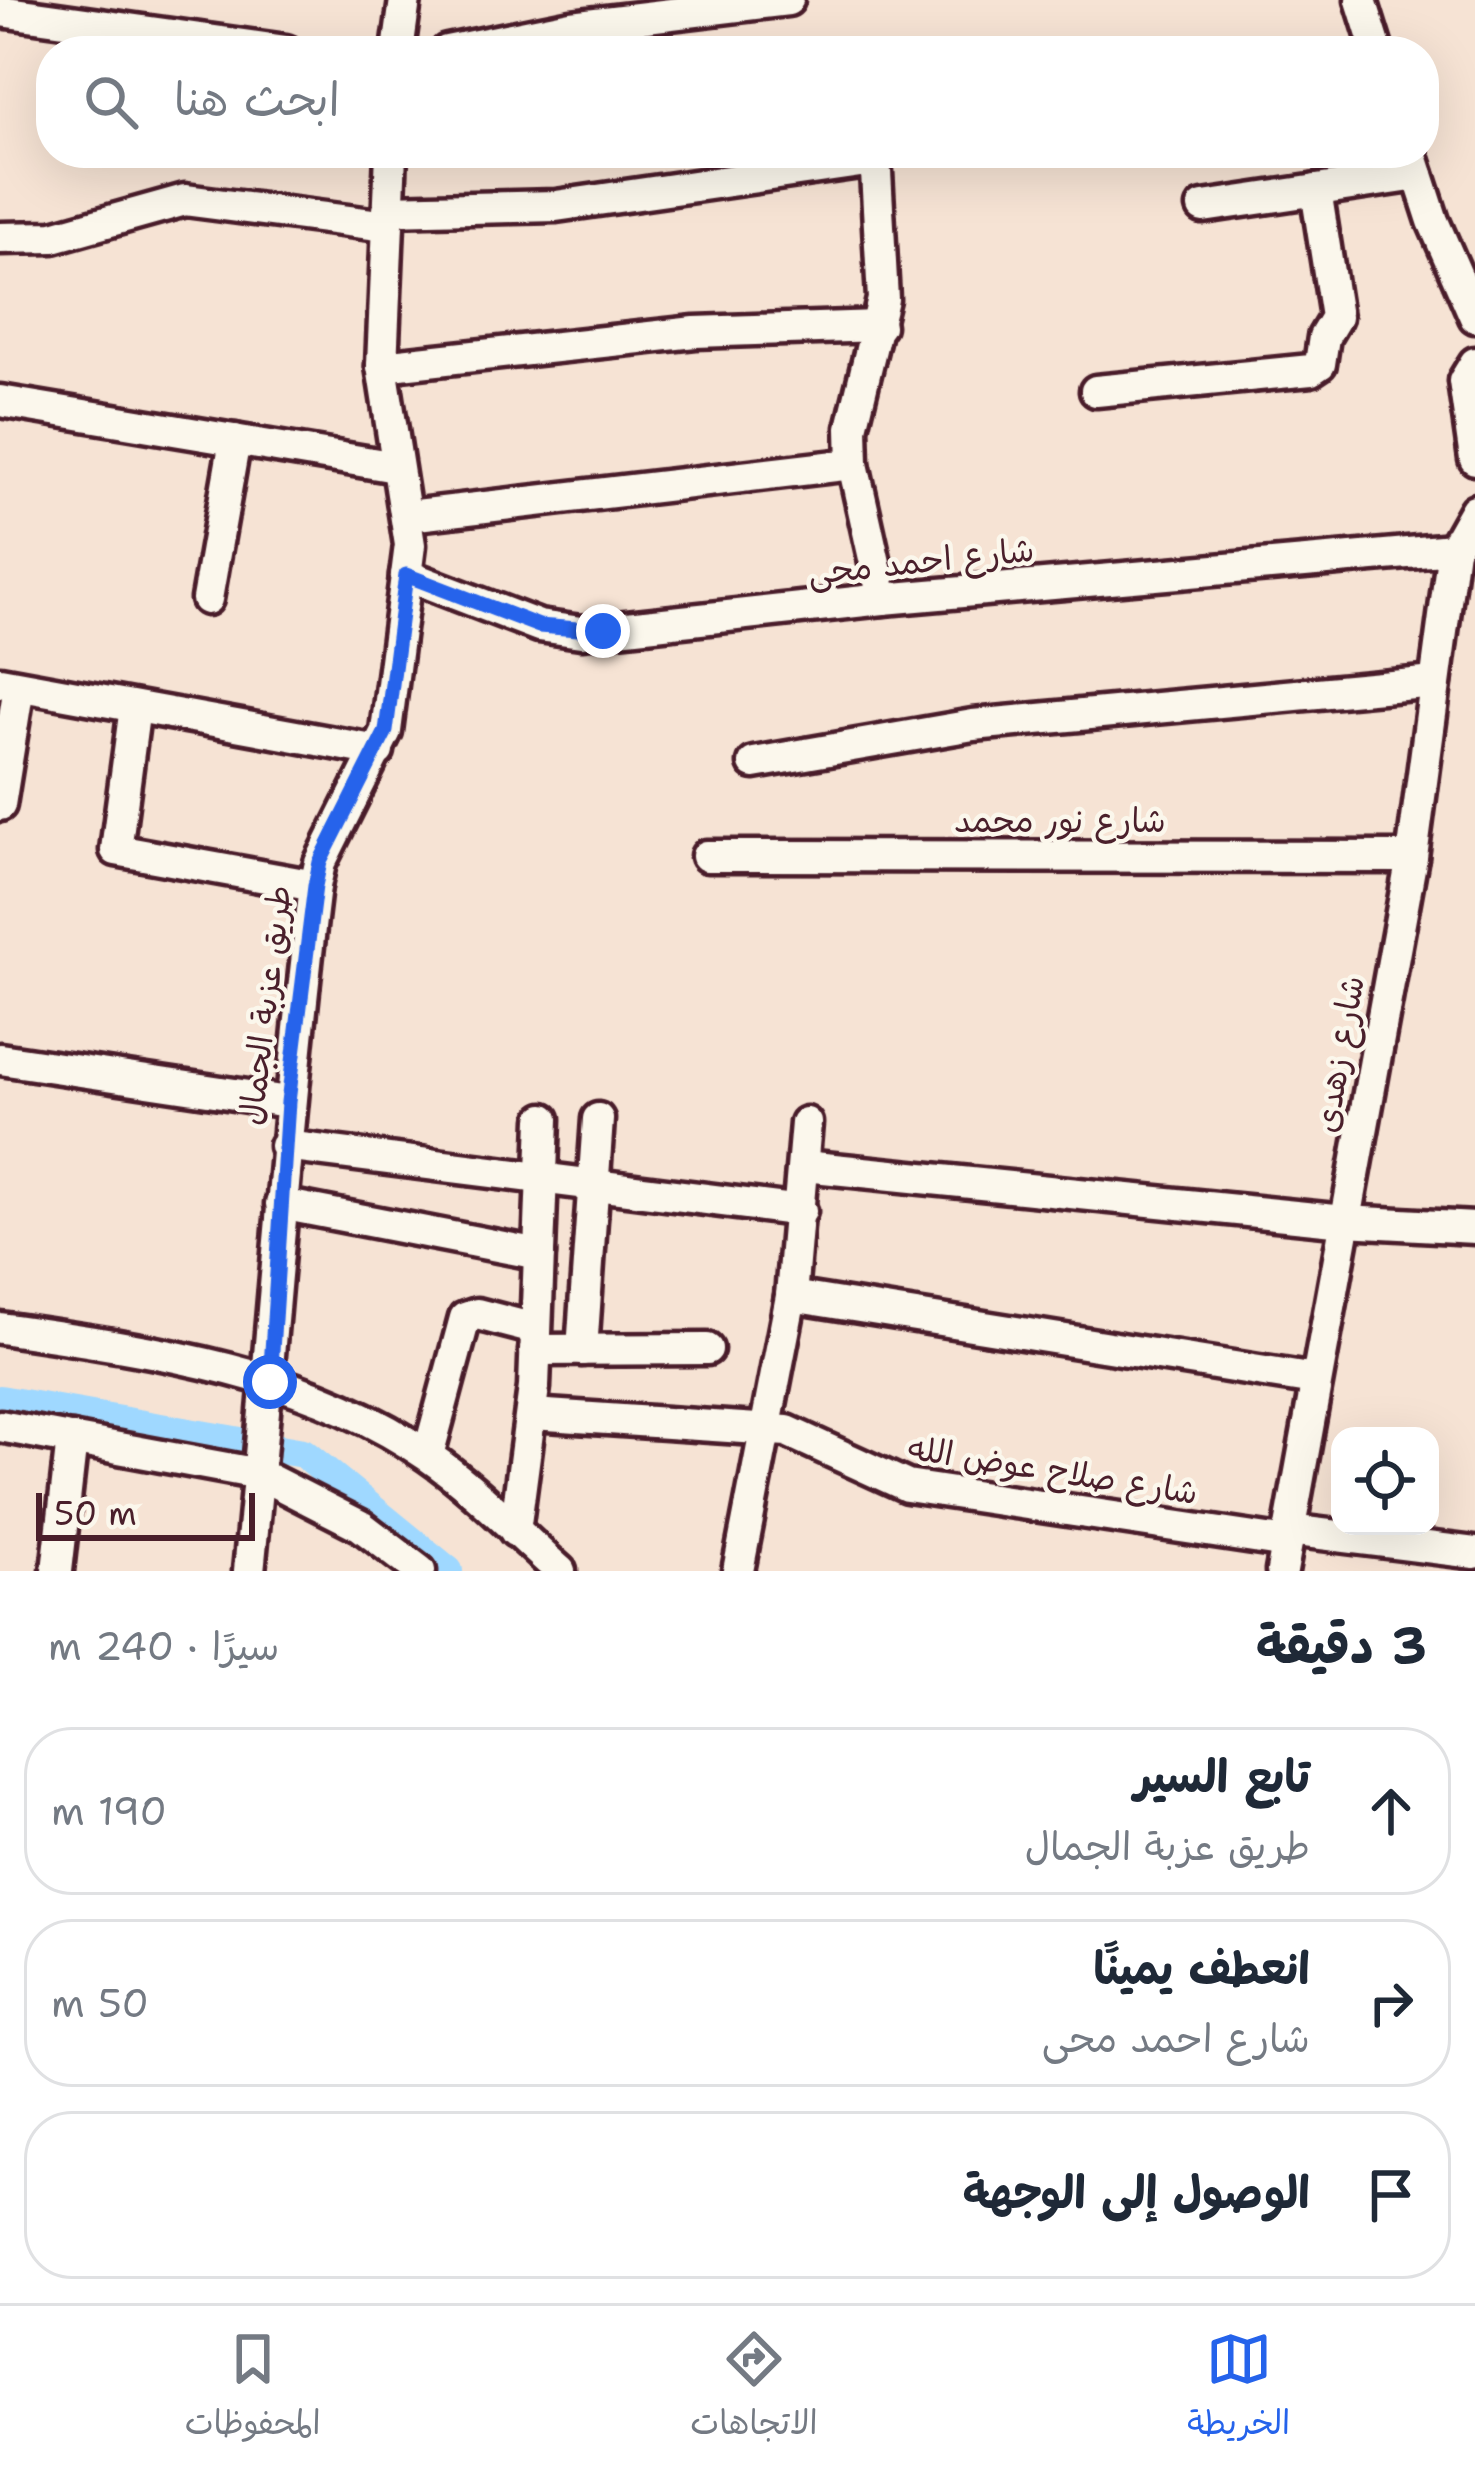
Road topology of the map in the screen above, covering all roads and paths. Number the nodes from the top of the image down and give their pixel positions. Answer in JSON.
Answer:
{"nodes":[{"id":1,"x":405,"y":0,"type":"edge"},
{"id":2,"x":788,"y":0,"type":"edge"},
{"id":3,"x":1361,"y":0,"type":"edge"},
{"id":4,"x":0,"y":11,"type":"edge"},
{"id":5,"x":179,"y":36,"type":"edge"},
{"id":6,"x":400,"y":36,"type":"edge"},
{"id":7,"x":521,"y":36,"type":"edge"},
{"id":8,"x":1372,"y":36,"type":"edge"},
{"id":9,"x":391,"y":168,"type":"edge"},
{"id":10,"x":801,"y":168,"type":"edge"},
{"id":11,"x":873,"y":168,"type":"edge"},
{"id":12,"x":1399,"y":168,"type":"edge"},
{"id":13,"x":1416,"y":168,"type":"edge"},
{"id":14,"x":1316,"y":190,"type":"junction"},
{"id":15,"x":1203,"y":207,"type":"dead end"},
{"id":16,"x":388,"y":218,"type":"junction"},
{"id":17,"x":0,"y":238,"type":"edge"},
{"id":18,"x":1475,"y":317,"type":"edge"},
{"id":19,"x":879,"y":326,"type":"junction"},
{"id":20,"x":1475,"y":363,"type":"edge"},
{"id":21,"x":382,"y":366,"type":"junction"},
{"id":22,"x":1096,"y":391,"type":"dead end"},
{"id":23,"x":0,"y":401,"type":"edge"},
{"id":24,"x":235,"y":440,"type":"junction"},
{"id":25,"x":1475,"y":459,"type":"edge"},
{"id":26,"x":853,"y":464,"type":"junction"},
{"id":27,"x":396,"y":467,"type":"junction"},
{"id":28,"x":1475,"y":510,"type":"edge"},
{"id":29,"x":408,"y":516,"type":"junction"},
{"id":30,"x":1453,"y":549,"type":"junction"},
{"id":31,"x":406,"y":575,"type":"junction"},
{"id":32,"x":207,"y":599,"type":"dead end"},
{"id":33,"x":884,"y":599,"type":"junction"},
{"id":34,"x":1435,"y":682,"type":"junction"},
{"id":35,"x":9,"y":684,"type":"edge"},
{"id":36,"x":135,"y":707,"type":"junction"},
{"id":37,"x":378,"y":752,"type":"junction"},
{"id":38,"x":754,"y":763,"type":"dead end"},
{"id":39,"x":0,"y":805,"type":"edge"},
{"id":40,"x":707,"y":856,"type":"dead end"},
{"id":41,"x":1412,"y":857,"type":"junction"},
{"id":42,"x":315,"y":886,"type":"junction"},
{"id":43,"x":0,"y":1059,"type":"edge"},
{"id":44,"x":288,"y":1102,"type":"junction"},
{"id":45,"x":544,"y":1119,"type":"dead end"},
{"id":46,"x":598,"y":1119,"type":"dead end"},
{"id":47,"x":806,"y":1123,"type":"dead end"},
{"id":48,"x":285,"y":1146,"type":"junction"},
{"id":49,"x":804,"y":1166,"type":"junction"},
{"id":50,"x":542,"y":1178,"type":"junction"},
{"id":51,"x":593,"y":1185,"type":"junction"},
{"id":52,"x":281,"y":1204,"type":"junction"},
{"id":53,"x":800,"y":1211,"type":"junction"},
{"id":54,"x":1345,"y":1221,"type":"junction"},
{"id":55,"x":1475,"y":1228,"type":"edge"},
{"id":56,"x":538,"y":1254,"type":"junction"},
{"id":57,"x":791,"y":1296,"type":"junction"},
{"id":58,"x":0,"y":1328,"type":"edge"},
{"id":59,"x":535,"y":1339,"type":"junction"},
{"id":60,"x":707,"y":1349,"type":"dead end"},
{"id":61,"x":582,"y":1350,"type":"junction"},
{"id":62,"x":1316,"y":1380,"type":"junction"},
{"id":63,"x":269,"y":1389,"type":"junction"},
{"id":64,"x":532,"y":1414,"type":"junction"},
{"id":65,"x":0,"y":1426,"type":"edge"},
{"id":66,"x":769,"y":1430,"type":"junction"},
{"id":67,"x":72,"y":1439,"type":"junction"},
{"id":68,"x":428,"y":1456,"type":"junction"},
{"id":69,"x":260,"y":1464,"type":"junction"},
{"id":70,"x":515,"y":1531,"type":"junction"},
{"id":71,"x":1286,"y":1548,"type":"edge"},
{"id":72,"x":1475,"y":1553,"type":"edge"},
{"id":73,"x":404,"y":1565,"type":"edge"},
{"id":74,"x":56,"y":1571,"type":"edge"},
{"id":75,"x":249,"y":1571,"type":"edge"},
{"id":76,"x":560,"y":1571,"type":"edge"},
{"id":77,"x":738,"y":1571,"type":"edge"}],
"edges":[{"from":1,"to":6,"type":"street"},
{"from":2,"to":7,"type":"street"},
{"from":3,"to":8,"type":"street"},
{"from":4,"to":5,"type":"street"},
{"from":9,"to":16,"type":"street","name":"طريق عزبة الجمال"},
{"from":10,"to":16,"type":"street"},
{"from":11,"to":19,"type":"street"},
{"from":12,"to":14,"type":"street"},
{"from":13,"to":18,"type":"street"},
{"from":14,"to":15,"type":"street"},
{"from":14,"to":22,"type":"street"},
{"from":16,"to":17,"type":"street"},
{"from":16,"to":21,"type":"street","name":"طريق عزبة الجمال"},
{"from":19,"to":21,"type":"street"},
{"from":19,"to":26,"type":"street"},
{"from":20,"to":25,"type":"street"},
{"from":21,"to":27,"type":"street","name":"طريق عزبة الجمال"},
{"from":23,"to":24,"type":"street"},
{"from":24,"to":27,"type":"street"},
{"from":24,"to":32,"type":"street"},
{"from":26,"to":29,"type":"street"},
{"from":26,"to":33,"type":"street"},
{"from":27,"to":29,"type":"street","name":"طريق عزبة الجمال"},
{"from":28,"to":30,"type":"street"},
{"from":29,"to":31,"type":"street","name":"طريق عزبة الجمال"},
{"from":30,"to":33,"type":"street","name":"شارع احمد محى"},
{"from":30,"to":34,"type":"street","name":"شارع زهدى"},
{"from":31,"to":33,"type":"street","name":"شارع احمد محى"},
{"from":31,"to":37,"type":"street","name":"طريق عزبة الجمال"},
{"from":34,"to":38,"type":"street"},
{"from":34,"to":41,"type":"street","name":"شارع زهدى"},
{"from":35,"to":36,"type":"street"},
{"from":35,"to":39,"type":"street"},
{"from":36,"to":37,"type":"street"},
{"from":36,"to":42,"type":"street"},
{"from":37,"to":42,"type":"street","name":"طريق عزبة الجمال"},
{"from":40,"to":41,"type":"street","name":"شارع نور محمد"},
{"from":41,"to":54,"type":"street","name":"شارع زهدى"},
{"from":42,"to":44,"type":"street","name":"طريق عزبة الجمال"},
{"from":43,"to":44,"type":"street"},
{"from":44,"to":48,"type":"street","name":"طريق عزبة الجمال"},
{"from":45,"to":50,"type":"street"},
{"from":46,"to":51,"type":"street"},
{"from":47,"to":49,"type":"street"},
{"from":48,"to":50,"type":"street"},
{"from":48,"to":52,"type":"street","name":"طريق عزبة الجمال"},
{"from":49,"to":53,"type":"street"},
{"from":49,"to":54,"type":"street"},
{"from":50,"to":51,"type":"street"},
{"from":50,"to":56,"type":"street"},
{"from":51,"to":53,"type":"street"},
{"from":51,"to":61,"type":"street"},
{"from":52,"to":56,"type":"street"},
{"from":52,"to":63,"type":"street","name":"طريق عزبة الجمال"},
{"from":53,"to":57,"type":"street"},
{"from":54,"to":55,"type":"street"},
{"from":54,"to":62,"type":"street","name":"شارع زهدى"},
{"from":56,"to":59,"type":"street"},
{"from":57,"to":62,"type":"street"},
{"from":57,"to":66,"type":"street"},
{"from":58,"to":63,"type":"street"},
{"from":59,"to":61,"type":"street"},
{"from":59,"to":64,"type":"street"},
{"from":59,"to":68,"type":"street"},
{"from":60,"to":61,"type":"street"},
{"from":62,"to":71,"type":"street","name":"شارع زهدى"},
{"from":63,"to":68,"type":"street"},
{"from":63,"to":69,"type":"street","name":"طريق عزبة الجمال"},
{"from":64,"to":66,"type":"street","name":"شارع صلاح عوض الله"},
{"from":64,"to":70,"type":"street"},
{"from":65,"to":67,"type":"street"},
{"from":66,"to":71,"type":"street","name":"شارع صلاح عوض الله"},
{"from":66,"to":77,"type":"street"},
{"from":67,"to":69,"type":"street"},
{"from":67,"to":74,"type":"street"},
{"from":68,"to":70,"type":"street"},
{"from":69,"to":73,"type":"street"},
{"from":69,"to":75,"type":"street","name":"طريق عزبة الجمال"},
{"from":70,"to":76,"type":"street"},
{"from":71,"to":72,"type":"street","name":"شارع صلاح عوض الله"}]}
